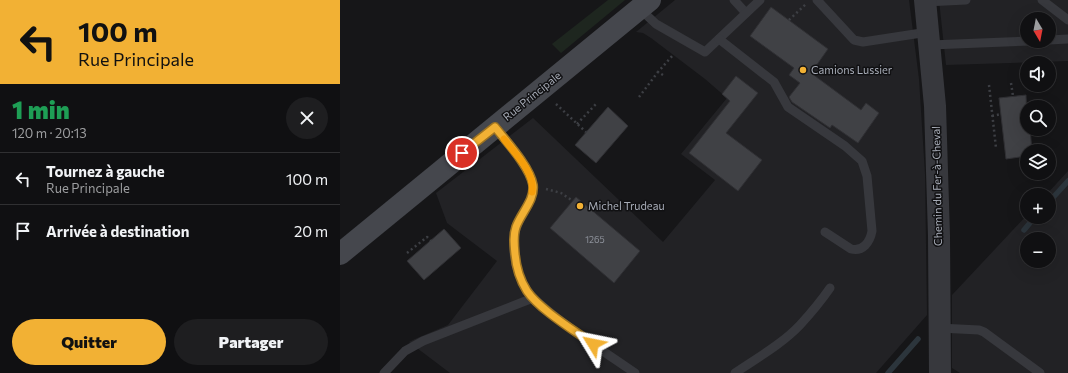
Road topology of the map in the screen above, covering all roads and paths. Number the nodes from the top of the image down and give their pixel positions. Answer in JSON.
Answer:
{"nodes":[{"id":1,"x":734,"y":0,"type":"edge"},
{"id":2,"x":760,"y":0,"type":"edge"},
{"id":3,"x":811,"y":0,"type":"edge"},
{"id":4,"x":817,"y":0,"type":"edge"},
{"id":5,"x":966,"y":0,"type":"edge"},
{"id":6,"x":1042,"y":0,"type":"edge"},
{"id":7,"x":925,"y":1,"type":"edge"},
{"id":8,"x":645,"y":4,"type":"edge"},
{"id":9,"x":746,"y":13,"type":"junction"},
{"id":10,"x":789,"y":20,"type":"dead end"},
{"id":11,"x":1068,"y":20,"type":"edge"},
{"id":12,"x":929,"y":38,"type":"junction"},
{"id":13,"x":719,"y":39,"type":"junction"},
{"id":14,"x":1056,"y":40,"type":"edge"},
{"id":15,"x":1068,"y":40,"type":"edge"},
{"id":16,"x":1020,"y":41,"type":"edge"},
{"id":17,"x":673,"y":55,"type":"dead end"},
{"id":18,"x":658,"y":72,"type":"junction"},
{"id":19,"x":663,"y":75,"type":"dead end"},
{"id":20,"x":1011,"y":83,"type":"dead end"},
{"id":21,"x":989,"y":85,"type":"dead end"},
{"id":22,"x":1013,"y":96,"type":"dead end"},
{"id":23,"x":638,"y":97,"type":"dead end"},
{"id":24,"x":556,"y":104,"type":"dead end"},
{"id":25,"x":596,"y":104,"type":"dead end"},
{"id":26,"x":1001,"y":114,"type":"dead end"},
{"id":27,"x":992,"y":116,"type":"junction"},
{"id":28,"x":577,"y":124,"type":"junction"},
{"id":29,"x":495,"y":127,"type":"junction"},
{"id":30,"x":586,"y":132,"type":"dead end"},
{"id":31,"x":851,"y":138,"type":"dead end"},
{"id":32,"x":846,"y":146,"type":"junction"},
{"id":33,"x":996,"y":148,"type":"dead end"},
{"id":34,"x":533,"y":189,"type":"junction"},
{"id":35,"x":573,"y":201,"type":"dead end"},
{"id":36,"x":825,"y":232,"type":"dead end"},
{"id":37,"x":431,"y":241,"type":"dead end"},
{"id":38,"x":407,"y":253,"type":"dead end"},
{"id":39,"x":340,"y":254,"type":"edge"},
{"id":40,"x":830,"y":288,"type":"dead end"},
{"id":41,"x":533,"y":298,"type":"junction"},
{"id":42,"x":939,"y":328,"type":"junction"},
{"id":43,"x":384,"y":373,"type":"edge"},
{"id":44,"x":635,"y":373,"type":"edge"},
{"id":45,"x":735,"y":373,"type":"edge"},
{"id":46,"x":940,"y":373,"type":"edge"},
{"id":47,"x":1040,"y":373,"type":"edge"}],
"edges":[{"from":1,"to":9,"type":"lane"},
{"from":2,"to":9,"type":"lane"},
{"from":3,"to":10,"type":"path"},
{"from":4,"to":12,"type":"lane"},
{"from":5,"to":7,"type":"lane"},
{"from":6,"to":11,"type":"lane"},
{"from":7,"to":12,"type":"street","name":"Chemin du Fer-à-Cheval"},
{"from":8,"to":13,"type":"lane"},
{"from":8,"to":29,"type":"main road","name":"Rue Principale"},
{"from":9,"to":13,"type":"lane"},
{"from":12,"to":16,"type":"lane"},
{"from":12,"to":42,"type":"street","name":"Chemin du Fer-à-Cheval"},
{"from":13,"to":32,"type":"lane"},
{"from":14,"to":15,"type":"lane"},
{"from":17,"to":18,"type":"path"},
{"from":18,"to":19,"type":"path"},
{"from":18,"to":23,"type":"path"},
{"from":20,"to":22,"type":"path"},
{"from":21,"to":27,"type":"path"},
{"from":24,"to":28,"type":"path"},
{"from":25,"to":28,"type":"path"},
{"from":26,"to":27,"type":"path"},
{"from":27,"to":33,"type":"path"},
{"from":28,"to":30,"type":"path"},
{"from":29,"to":34,"type":"lane"},
{"from":29,"to":39,"type":"main road","name":"Rue Principale"},
{"from":31,"to":32,"type":"lane"},
{"from":32,"to":36,"type":"lane"},
{"from":34,"to":35,"type":"path"},
{"from":34,"to":41,"type":"lane"},
{"from":37,"to":38,"type":"path"},
{"from":40,"to":45,"type":"lane"},
{"from":41,"to":43,"type":"lane"},
{"from":41,"to":44,"type":"lane"},
{"from":42,"to":46,"type":"street","name":"Chemin du Fer-à-Cheval"},
{"from":42,"to":47,"type":"lane"}]}
